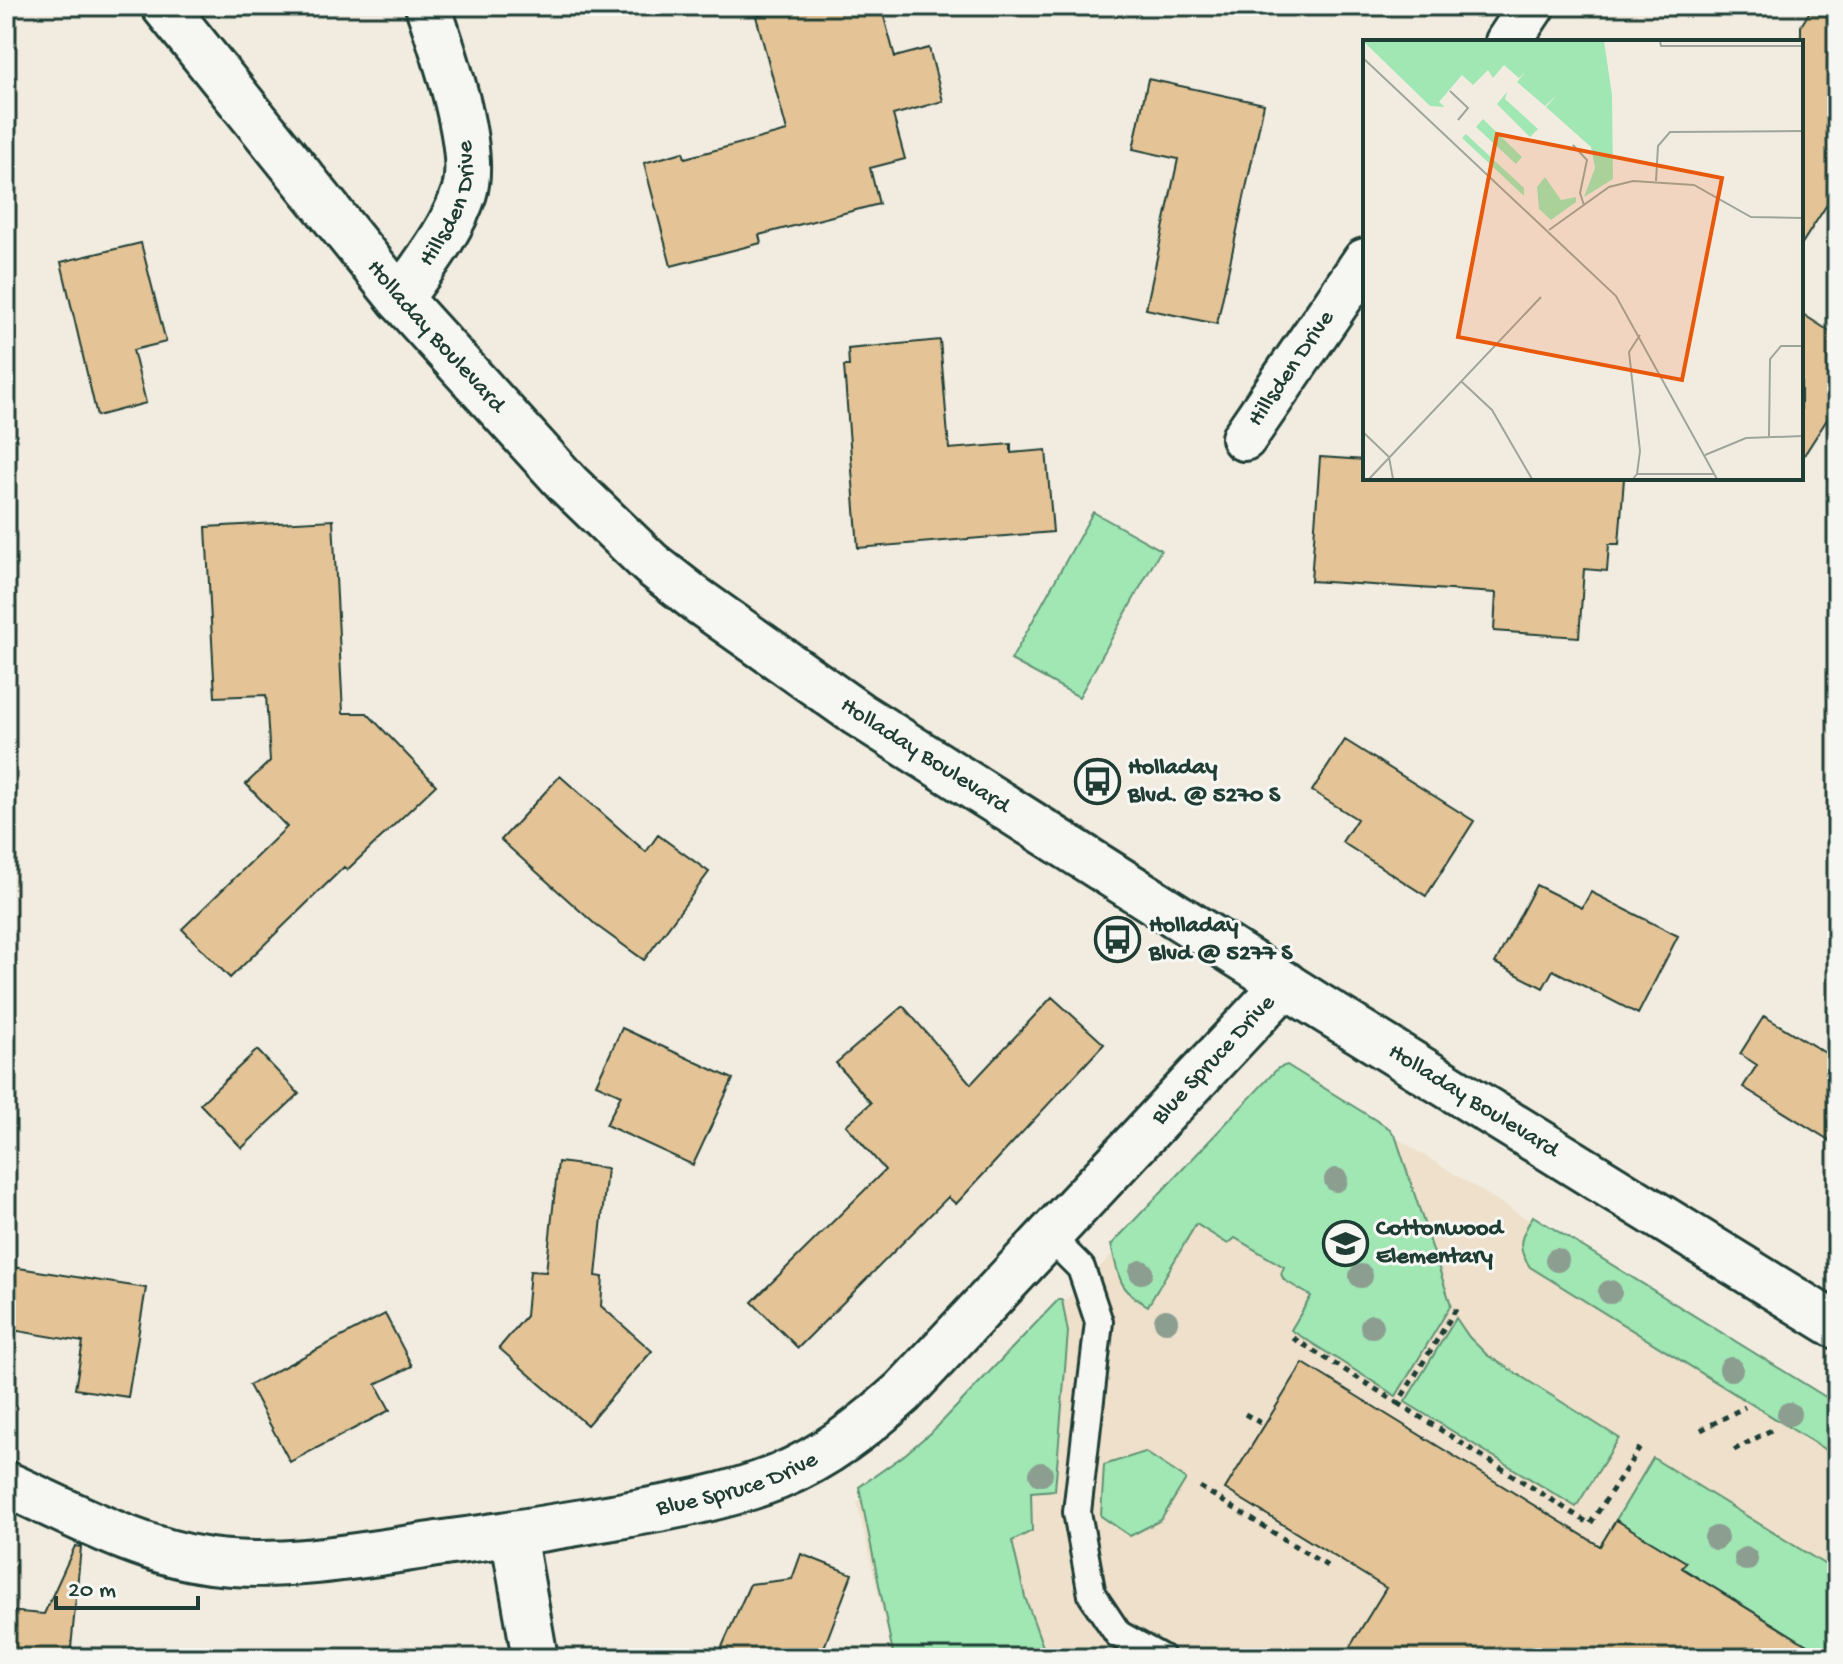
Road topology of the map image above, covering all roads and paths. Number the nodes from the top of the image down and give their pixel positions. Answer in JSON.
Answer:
{"nodes":[{"id":1,"x":164,"y":6,"type":"edge"},
{"id":2,"x":428,"y":6,"type":"edge"},
{"id":3,"x":1532,"y":6,"type":"edge"},
{"id":4,"x":1509,"y":40,"type":"edge"},
{"id":5,"x":1363,"y":264,"type":"edge"},
{"id":6,"x":400,"y":299,"type":"junction"},
{"id":7,"x":1244,"y":438,"type":"dead end"},
{"id":8,"x":1285,"y":984,"type":"junction"},
{"id":9,"x":1049,"y":1236,"type":"junction"},
{"id":10,"x":1458,"y":1306,"type":"dead end"},
{"id":11,"x":1837,"y":1326,"type":"edge"},
{"id":12,"x":1293,"y":1338,"type":"dead end"},
{"id":13,"x":1398,"y":1403,"type":"junction"},
{"id":14,"x":1745,"y":1407,"type":"dead end"},
{"id":15,"x":1245,"y":1414,"type":"dead end"},
{"id":16,"x":1264,"y":1425,"type":"dead end"},
{"id":17,"x":1775,"y":1428,"type":"dead end"},
{"id":18,"x":1701,"y":1430,"type":"dead end"},
{"id":19,"x":1643,"y":1443,"type":"dead end"},
{"id":20,"x":1734,"y":1450,"type":"dead end"},
{"id":21,"x":6,"y":1484,"type":"edge"},
{"id":22,"x":1200,"y":1487,"type":"dead end"},
{"id":23,"x":513,"y":1534,"type":"junction"},
{"id":24,"x":1332,"y":1569,"type":"dead end"},
{"id":25,"x":535,"y":1658,"type":"edge"},
{"id":26,"x":1161,"y":1658,"type":"edge"}],
"edges":[{"from":1,"to":6,"type":"street","name":"Holladay Boulevard"},
{"from":2,"to":6,"type":"street","name":"Hillsden Drive"},
{"from":3,"to":4,"type":"street"},
{"from":5,"to":7,"type":"street","name":"Hillsden Drive"},
{"from":6,"to":8,"type":"street","name":"Holladay Boulevard"},
{"from":8,"to":9,"type":"street","name":"Blue Spruce Drive"},
{"from":8,"to":11,"type":"street","name":"Holladay Boulevard"},
{"from":9,"to":23,"type":"street","name":"Blue Spruce Drive"},
{"from":9,"to":26,"type":"lane"},
{"from":10,"to":13,"type":"path"},
{"from":12,"to":13,"type":"path"},
{"from":13,"to":19,"type":"path"},
{"from":14,"to":18,"type":"path"},
{"from":15,"to":16,"type":"path"},
{"from":17,"to":20,"type":"path"},
{"from":21,"to":23,"type":"street","name":"Blue Spruce Drive"},
{"from":22,"to":24,"type":"path"},
{"from":23,"to":25,"type":"street"}]}
